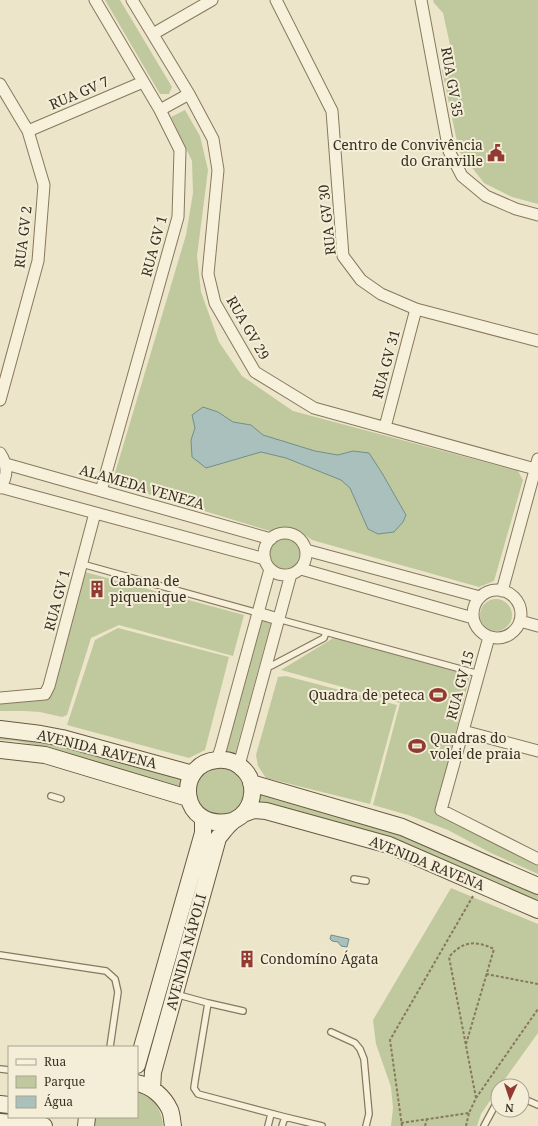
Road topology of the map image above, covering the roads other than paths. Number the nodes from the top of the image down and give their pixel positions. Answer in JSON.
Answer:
{"nodes":[{"id":1,"x":95,"y":0,"type":"edge"},
{"id":2,"x":132,"y":0,"type":"edge"},
{"id":3,"x":212,"y":0,"type":"edge"},
{"id":4,"x":276,"y":0,"type":"edge"},
{"id":5,"x":422,"y":0,"type":"edge"},
{"id":6,"x":153,"y":34,"type":"junction"},
{"id":7,"x":143,"y":82,"type":"junction"},
{"id":8,"x":0,"y":84,"type":"edge"},
{"id":9,"x":189,"y":94,"type":"junction"},
{"id":10,"x":160,"y":110,"type":"junction"},
{"id":11,"x":28,"y":131,"type":"junction"},
{"id":12,"x":538,"y":215,"type":"edge"},
{"id":13,"x":416,"y":309,"type":"junction"},
{"id":14,"x":538,"y":341,"type":"edge"},
{"id":15,"x":0,"y":400,"type":"edge"},
{"id":16,"x":384,"y":427,"type":"junction"},
{"id":17,"x":0,"y":453,"type":"edge"},
{"id":18,"x":6,"y":464,"type":"junction"},
{"id":19,"x":537,"y":464,"type":"edge"},
{"id":20,"x":0,"y":487,"type":"edge"},
{"id":21,"x":101,"y":491,"type":"junction"},
{"id":22,"x":95,"y":513,"type":"junction"},
{"id":23,"x":271,"y":539,"type":"junction"},
{"id":24,"x":306,"y":550,"type":"junction"},
{"id":25,"x":82,"y":564,"type":"junction"},
{"id":26,"x":267,"y":564,"type":"junction"},
{"id":27,"x":296,"y":572,"type":"junction"},
{"id":28,"x":502,"y":591,"type":"junction"},
{"id":29,"x":480,"y":597,"type":"junction"},
{"id":30,"x":258,"y":613,"type":"junction"},
{"id":31,"x":473,"y":618,"type":"junction"},
{"id":32,"x":278,"y":619,"type":"junction"},
{"id":33,"x":520,"y":621,"type":"junction"},
{"id":34,"x":538,"y":626,"type":"edge"},
{"id":35,"x":326,"y":632,"type":"junction"},
{"id":36,"x":489,"y":637,"type":"junction"},
{"id":37,"x":266,"y":666,"type":"junction"},
{"id":38,"x":479,"y":674,"type":"junction"},
{"id":39,"x":0,"y":698,"type":"edge"},
{"id":40,"x":0,"y":729,"type":"edge"},
{"id":41,"x":463,"y":731,"type":"junction"},
{"id":42,"x":0,"y":750,"type":"edge"},
{"id":43,"x":538,"y":751,"type":"edge"},
{"id":44,"x":217,"y":760,"type":"junction"},
{"id":45,"x":238,"y":765,"type":"junction"},
{"id":46,"x":193,"y":774,"type":"junction"},
{"id":47,"x":251,"y":783,"type":"junction"},
{"id":48,"x":51,"y":796,"type":"dead end"},
{"id":49,"x":188,"y":798,"type":"junction"},
{"id":50,"x":61,"y":799,"type":"dead end"},
{"id":51,"x":238,"y":818,"type":"junction"},
{"id":52,"x":203,"y":819,"type":"junction"},
{"id":53,"x":538,"y":859,"type":"edge"},
{"id":54,"x":354,"y":879,"type":"dead end"},
{"id":55,"x":366,"y":882,"type":"dead end"},
{"id":56,"x":538,"y":886,"type":"edge"},
{"id":57,"x":538,"y":910,"type":"edge"},
{"id":58,"x":0,"y":955,"type":"edge"},
{"id":59,"x":175,"y":994,"type":"junction"},
{"id":60,"x":208,"y":1003,"type":"junction"},
{"id":61,"x":243,"y":1011,"type":"dead end"},
{"id":62,"x":331,"y":1032,"type":"dead end"},
{"id":63,"x":110,"y":1046,"type":"edge"},
{"id":64,"x":138,"y":1061,"type":"edge"},
{"id":65,"x":144,"y":1086,"type":"edge"},
{"id":66,"x":272,"y":1114,"type":"junction"},
{"id":67,"x":490,"y":1115,"type":"edge"},
{"id":68,"x":285,"y":1117,"type":"junction"},
{"id":69,"x":0,"y":1122,"type":"edge"},
{"id":70,"x":26,"y":1125,"type":"edge"},
{"id":71,"x":44,"y":1126,"type":"edge"},
{"id":72,"x":173,"y":1126,"type":"edge"},
{"id":73,"x":268,"y":1126,"type":"edge"},
{"id":74,"x":282,"y":1126,"type":"edge"},
{"id":75,"x":322,"y":1126,"type":"edge"},
{"id":76,"x":366,"y":1126,"type":"edge"},
{"id":77,"x":484,"y":1126,"type":"edge"}],
"edges":[{"from":1,"to":7,"type":"street","name":"RUA GV 1"},
{"from":2,"to":6,"type":"street","name":"RUA GV 29"},
{"from":3,"to":6,"type":"street"},
{"from":4,"to":13,"type":"street","name":"RUA GV 30"},
{"from":5,"to":12,"type":"street","name":"RUA GV 35"},
{"from":6,"to":9,"type":"street","name":"RUA GV 29"},
{"from":7,"to":10,"type":"street","name":"RUA GV 1"},
{"from":7,"to":11,"type":"street","name":"RUA GV 7"},
{"from":8,"to":11,"type":"street","name":"RUA GV 2"},
{"from":9,"to":10,"type":"street"},
{"from":9,"to":16,"type":"street","name":"RUA GV 29"},
{"from":10,"to":21,"type":"street","name":"RUA GV 1"},
{"from":11,"to":15,"type":"street","name":"RUA GV 2"},
{"from":13,"to":14,"type":"street","name":"RUA GV 30"},
{"from":13,"to":16,"type":"street","name":"RUA GV 31"},
{"from":16,"to":19,"type":"street","name":"RUA GV 29"},
{"from":17,"to":18,"type":"street"},
{"from":18,"to":20,"type":"street"},
{"from":18,"to":21,"type":"street","name":"ALAMEDA VENEZA"},
{"from":19,"to":28,"type":"street"},
{"from":20,"to":22,"type":"street"},
{"from":21,"to":23,"type":"street","name":"ALAMEDA VENEZA"},
{"from":22,"to":25,"type":"street","name":"RUA GV 1"},
{"from":22,"to":26,"type":"street"},
{"from":23,"to":24,"type":"street"},
{"from":23,"to":26,"type":"street"},
{"from":24,"to":27,"type":"street"},
{"from":24,"to":29,"type":"street"},
{"from":25,"to":30,"type":"lane"},
{"from":25,"to":39,"type":"street","name":"RUA GV 1"},
{"from":26,"to":27,"type":"street"},
{"from":26,"to":30,"type":"street"},
{"from":27,"to":31,"type":"street"},
{"from":27,"to":32,"type":"street"},
{"from":28,"to":29,"type":"street"},
{"from":28,"to":33,"type":"street"},
{"from":29,"to":31,"type":"street"},
{"from":30,"to":32,"type":"street"},
{"from":30,"to":44,"type":"street"},
{"from":31,"to":36,"type":"street"},
{"from":32,"to":35,"type":"lane"},
{"from":32,"to":37,"type":"street"},
{"from":33,"to":34,"type":"street"},
{"from":33,"to":36,"type":"street"},
{"from":35,"to":37,"type":"lane"},
{"from":35,"to":38,"type":"lane"},
{"from":36,"to":38,"type":"street","name":"RUA GV 15"},
{"from":37,"to":45,"type":"street"},
{"from":38,"to":41,"type":"street","name":"RUA GV 15"},
{"from":40,"to":46,"type":"main road","name":"AVENIDA RAVENA"},
{"from":41,"to":43,"type":"street"},
{"from":41,"to":53,"type":"street","name":"RUA GV 15"},
{"from":42,"to":49,"type":"main road","name":"AVENIDA RAVENA"},
{"from":44,"to":45,"type":"main road"},
{"from":44,"to":46,"type":"main road"},
{"from":45,"to":47,"type":"main road"},
{"from":46,"to":49,"type":"main road"},
{"from":47,"to":51,"type":"main road"},
{"from":47,"to":56,"type":"main road","name":"AVENIDA RAVENA"},
{"from":48,"to":50,"type":"lane"},
{"from":49,"to":52,"type":"main road"},
{"from":51,"to":52,"type":"main road"},
{"from":51,"to":57,"type":"main road","name":"AVENIDA RAVENA"},
{"from":51,"to":59,"type":"main road","name":"AVENIDA NÁPOLI"},
{"from":52,"to":64,"type":"main road","name":"AVENIDA NÁPOLI"},
{"from":54,"to":55,"type":"lane"},
{"from":58,"to":63,"type":"lane"},
{"from":59,"to":60,"type":"lane"},
{"from":59,"to":65,"type":"main road","name":"AVENIDA NÁPOLI"},
{"from":60,"to":61,"type":"lane"},
{"from":60,"to":66,"type":"lane"},
{"from":62,"to":76,"type":"lane"},
{"from":65,"to":72,"type":"main road"},
{"from":66,"to":68,"type":"lane"},
{"from":66,"to":73,"type":"lane"},
{"from":67,"to":77,"type":"lane"},
{"from":68,"to":74,"type":"lane"},
{"from":68,"to":75,"type":"lane"},
{"from":69,"to":70,"type":"main road"},
{"from":70,"to":71,"type":"main road"}]}
